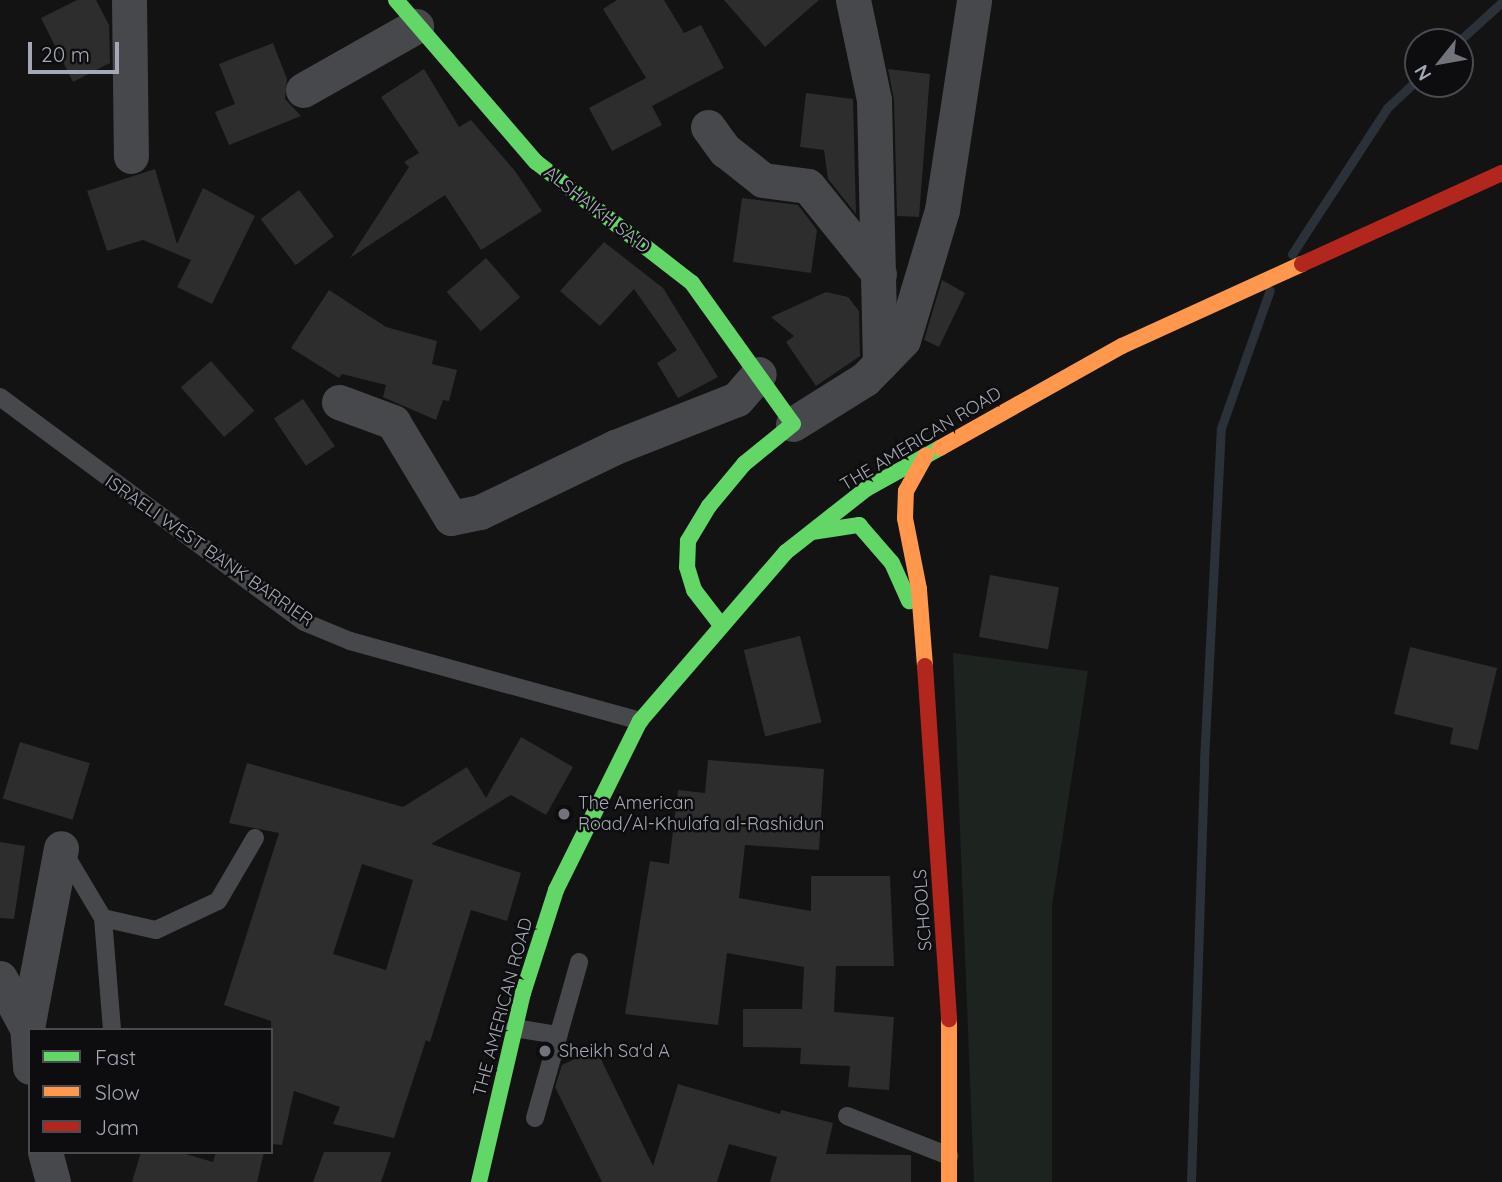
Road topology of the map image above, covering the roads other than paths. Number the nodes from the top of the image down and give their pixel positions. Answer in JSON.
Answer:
{"nodes":[{"id":1,"x":129,"y":0,"type":"edge"},
{"id":2,"x":853,"y":0,"type":"edge"},
{"id":3,"x":974,"y":0,"type":"edge"},
{"id":4,"x":406,"y":13,"type":"edge"},
{"id":5,"x":303,"y":90,"type":"dead end"},
{"id":6,"x":708,"y":127,"type":"dead end"},
{"id":7,"x":131,"y":156,"type":"dead end"},
{"id":8,"x":1502,"y":173,"type":"edge"},
{"id":9,"x":879,"y":274,"type":"junction"},
{"id":10,"x":880,"y":364,"type":"junction"},
{"id":11,"x":759,"y":374,"type":"junction"},
{"id":12,"x":0,"y":397,"type":"edge"},
{"id":13,"x":339,"y":402,"type":"dead end"},
{"id":14,"x":793,"y":424,"type":"junction"},
{"id":15,"x":926,"y":455,"type":"junction"},
{"id":16,"x":866,"y":489,"type":"junction"},
{"id":17,"x":811,"y":533,"type":"junction"},
{"id":18,"x":909,"y":533,"type":"junction"},
{"id":19,"x":720,"y":625,"type":"junction"},
{"id":20,"x":923,"y":635,"type":"junction"},
{"id":21,"x":640,"y":721,"type":"junction"},
{"id":22,"x":255,"y":838,"type":"dead end"},
{"id":23,"x":61,"y":848,"type":"joint"},
{"id":24,"x":103,"y":918,"type":"junction"},
{"id":25,"x":579,"y":962,"type":"dead end"},
{"id":26,"x":0,"y":978,"type":"edge"},
{"id":27,"x":27,"y":1028,"type":"junction"},
{"id":28,"x":112,"y":1028,"type":"edge"},
{"id":29,"x":514,"y":1028,"type":"junction"},
{"id":30,"x":558,"y":1035,"type":"junction"},
{"id":31,"x":28,"y":1041,"type":"edge"},
{"id":32,"x":847,"y":1116,"type":"dead end"},
{"id":33,"x":535,"y":1118,"type":"dead end"},
{"id":34,"x":46,"y":1154,"type":"edge"},
{"id":35,"x":949,"y":1156,"type":"junction"},
{"id":36,"x":53,"y":1182,"type":"edge"},
{"id":37,"x":479,"y":1182,"type":"edge"},
{"id":38,"x":949,"y":1182,"type":"edge"}],
"edges":[{"from":1,"to":7,"type":"street"},
{"from":2,"to":9,"type":"street"},
{"from":3,"to":10,"type":"street"},
{"from":4,"to":5,"type":"street"},
{"from":4,"to":11,"type":"main road","name":"ALSHAIKH SA'D"},
{"from":6,"to":9,"type":"street"},
{"from":8,"to":15,"type":"main road","name":"THE AMERICAN ROAD"},
{"from":9,"to":10,"type":"street"},
{"from":10,"to":14,"type":"street"},
{"from":11,"to":13,"type":"street"},
{"from":11,"to":14,"type":"main road","name":"ALSHAIKH SA'D"},
{"from":12,"to":21,"type":"lane","name":"ISRAELI WEST BANK BARRIER"},
{"from":14,"to":19,"type":"main road"},
{"from":15,"to":16,"type":"main road","name":"THE AMERICAN ROAD"},
{"from":15,"to":18,"type":"main road","name":"SCHOOLS"},
{"from":16,"to":17,"type":"main road","name":"THE AMERICAN ROAD"},
{"from":16,"to":18,"type":"main road"},
{"from":17,"to":19,"type":"main road","name":"THE AMERICAN ROAD"},
{"from":17,"to":20,"type":"main road"},
{"from":18,"to":20,"type":"main road","name":"SCHOOLS"},
{"from":19,"to":21,"type":"main road","name":"THE AMERICAN ROAD"},
{"from":20,"to":35,"type":"main road","name":"SCHOOLS"},
{"from":21,"to":29,"type":"main road","name":"THE AMERICAN ROAD"},
{"from":22,"to":24,"type":"lane"},
{"from":23,"to":24,"type":"lane"},
{"from":23,"to":27,"type":"street"},
{"from":24,"to":28,"type":"lane"},
{"from":25,"to":30,"type":"lane"},
{"from":26,"to":27,"type":"street"},
{"from":27,"to":31,"type":"street"},
{"from":29,"to":30,"type":"lane"},
{"from":29,"to":37,"type":"main road","name":"THE AMERICAN ROAD"},
{"from":30,"to":33,"type":"lane"},
{"from":32,"to":35,"type":"lane"},
{"from":34,"to":36,"type":"street"},
{"from":35,"to":38,"type":"main road","name":"SCHOOLS"}]}
